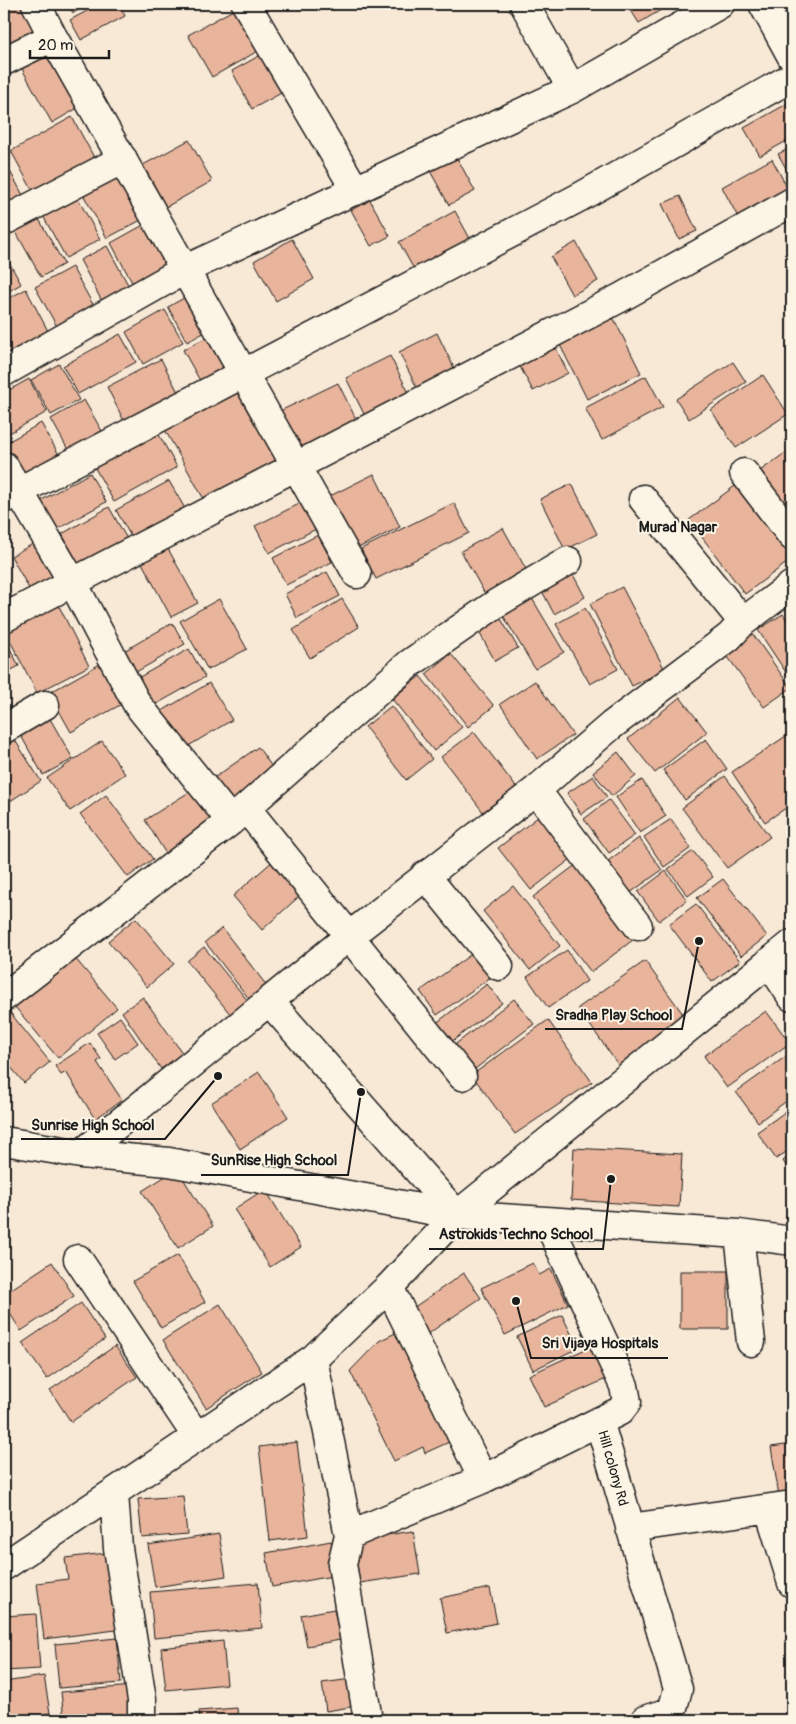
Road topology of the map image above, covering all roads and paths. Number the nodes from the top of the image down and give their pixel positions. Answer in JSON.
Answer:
{"nodes":[{"id":1,"x":36,"y":4,"type":"edge"},
{"id":2,"x":246,"y":4,"type":"edge"},
{"id":3,"x":524,"y":4,"type":"edge"},
{"id":4,"x":720,"y":4,"type":"edge"},
{"id":5,"x":763,"y":4,"type":"edge"},
{"id":6,"x":53,"y":37,"type":"junction"},
{"id":7,"x":792,"y":57,"type":"edge"},
{"id":8,"x":4,"y":61,"type":"edge"},
{"id":9,"x":792,"y":77,"type":"edge"},
{"id":10,"x":572,"y":89,"type":"junction"},
{"id":11,"x":123,"y":159,"type":"junction"},
{"id":12,"x":356,"y":191,"type":"junction"},
{"id":13,"x":792,"y":202,"type":"edge"},
{"id":14,"x":4,"y":220,"type":"edge"},
{"id":15,"x":186,"y":269,"type":"junction"},
{"id":16,"x":4,"y":372,"type":"edge"},
{"id":17,"x":243,"y":373,"type":"junction"},
{"id":18,"x":4,"y":466,"type":"edge"},
{"id":19,"x":296,"y":466,"type":"junction"},
{"id":20,"x":744,"y":473,"type":"dead end"},
{"id":21,"x":11,"y":496,"type":"edge"},
{"id":22,"x":643,"y":499,"type":"dead end"},
{"id":23,"x":792,"y":536,"type":"edge"},
{"id":24,"x":568,"y":560,"type":"dead end"},
{"id":25,"x":358,"y":574,"type":"dead end"},
{"id":26,"x":72,"y":583,"type":"junction"},
{"id":27,"x":792,"y":585,"type":"edge"},
{"id":28,"x":4,"y":618,"type":"edge"},
{"id":29,"x":743,"y":622,"type":"junction"},
{"id":30,"x":45,"y":705,"type":"dead end"},
{"id":31,"x":4,"y":729,"type":"edge"},
{"id":32,"x":536,"y":790,"type":"junction"},
{"id":33,"x":238,"y":815,"type":"junction"},
{"id":34,"x":425,"y":875,"type":"junction"},
{"id":35,"x":638,"y":926,"type":"dead end"},
{"id":36,"x":348,"y":937,"type":"junction"},
{"id":37,"x":792,"y":944,"type":"edge"},
{"id":38,"x":769,"y":962,"type":"junction"},
{"id":39,"x":499,"y":966,"type":"dead end"},
{"id":40,"x":4,"y":997,"type":"edge"},
{"id":41,"x":792,"y":997,"type":"edge"},
{"id":42,"x":269,"y":1001,"type":"junction"},
{"id":43,"x":462,"y":1076,"type":"dead end"},
{"id":44,"x":4,"y":1141,"type":"edge"},
{"id":45,"x":81,"y":1154,"type":"junction"},
{"id":46,"x":457,"y":1215,"type":"junction"},
{"id":47,"x":548,"y":1222,"type":"junction"},
{"id":48,"x":739,"y":1234,"type":"junction"},
{"id":49,"x":792,"y":1241,"type":"edge"},
{"id":50,"x":78,"y":1259,"type":"dead end"},
{"id":51,"x":389,"y":1287,"type":"junction"},
{"id":52,"x":751,"y":1342,"type":"dead end"},
{"id":53,"x":313,"y":1359,"type":"junction"},
{"id":54,"x":599,"y":1420,"type":"junction"},
{"id":55,"x":197,"y":1437,"type":"junction"},
{"id":56,"x":483,"y":1479,"type":"junction"},
{"id":57,"x":114,"y":1494,"type":"junction"},
{"id":58,"x":780,"y":1507,"type":"edge"},
{"id":59,"x":630,"y":1528,"type":"junction"},
{"id":60,"x":350,"y":1535,"type":"junction"},
{"id":61,"x":4,"y":1566,"type":"edge"},
{"id":62,"x":792,"y":1583,"type":"edge"},
{"id":63,"x":142,"y":1720,"type":"edge"},
{"id":64,"x":368,"y":1720,"type":"edge"},
{"id":65,"x":645,"y":1720,"type":"edge"}],
"edges":[{"from":1,"to":6,"type":"street"},
{"from":2,"to":12,"type":"street"},
{"from":3,"to":10,"type":"street"},
{"from":4,"to":10,"type":"street"},
{"from":5,"to":7,"type":"street"},
{"from":6,"to":8,"type":"street"},
{"from":6,"to":11,"type":"street"},
{"from":9,"to":17,"type":"street"},
{"from":10,"to":12,"type":"street"},
{"from":11,"to":14,"type":"street"},
{"from":11,"to":15,"type":"street"},
{"from":12,"to":15,"type":"street"},
{"from":13,"to":19,"type":"street"},
{"from":15,"to":16,"type":"street"},
{"from":15,"to":17,"type":"street"},
{"from":17,"to":19,"type":"street"},
{"from":17,"to":21,"type":"street"},
{"from":18,"to":21,"type":"street"},
{"from":19,"to":25,"type":"street"},
{"from":19,"to":26,"type":"street"},
{"from":20,"to":23,"type":"street"},
{"from":21,"to":26,"type":"street"},
{"from":22,"to":29,"type":"street"},
{"from":24,"to":33,"type":"street"},
{"from":26,"to":28,"type":"street"},
{"from":26,"to":33,"type":"street"},
{"from":27,"to":29,"type":"street"},
{"from":29,"to":32,"type":"street"},
{"from":30,"to":31,"type":"street"},
{"from":32,"to":34,"type":"street"},
{"from":32,"to":35,"type":"street"},
{"from":33,"to":36,"type":"street"},
{"from":33,"to":40,"type":"street"},
{"from":34,"to":36,"type":"street"},
{"from":34,"to":39,"type":"street"},
{"from":36,"to":42,"type":"street"},
{"from":36,"to":43,"type":"street"},
{"from":37,"to":38,"type":"street"},
{"from":38,"to":41,"type":"street"},
{"from":38,"to":46,"type":"street"},
{"from":42,"to":45,"type":"street"},
{"from":42,"to":46,"type":"street"},
{"from":44,"to":45,"type":"street"},
{"from":45,"to":46,"type":"street"},
{"from":46,"to":47,"type":"street"},
{"from":46,"to":51,"type":"street"},
{"from":47,"to":48,"type":"street"},
{"from":47,"to":54,"type":"street","name":"Hill colony Rd"},
{"from":48,"to":49,"type":"street"},
{"from":48,"to":52,"type":"street"},
{"from":50,"to":55,"type":"street"},
{"from":51,"to":53,"type":"street"},
{"from":51,"to":56,"type":"street"},
{"from":53,"to":55,"type":"street"},
{"from":53,"to":60,"type":"street"},
{"from":54,"to":56,"type":"street"},
{"from":54,"to":59,"type":"street","name":"Hill colony Rd"},
{"from":55,"to":57,"type":"street"},
{"from":56,"to":60,"type":"street"},
{"from":57,"to":61,"type":"street"},
{"from":57,"to":63,"type":"street"},
{"from":58,"to":59,"type":"street"},
{"from":58,"to":62,"type":"street"},
{"from":59,"to":65,"type":"street","name":"Hill colony Rd"},
{"from":60,"to":64,"type":"street"}]}
